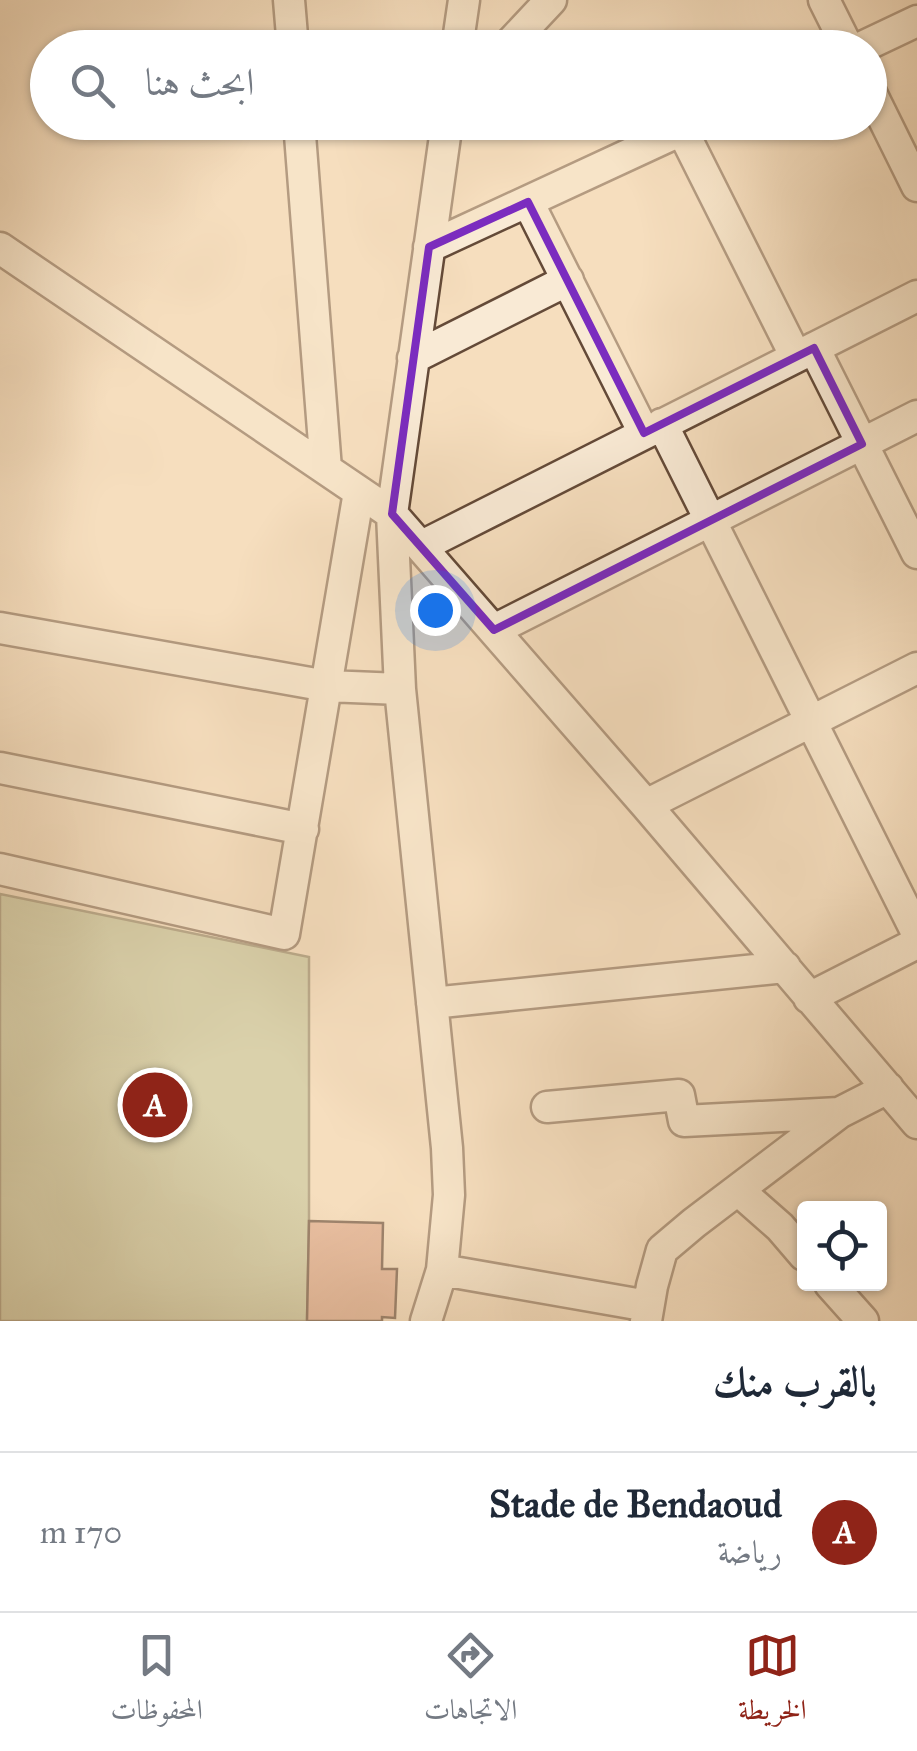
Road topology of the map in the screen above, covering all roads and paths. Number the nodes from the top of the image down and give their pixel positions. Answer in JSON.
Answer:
{"nodes":[{"id":1,"x":289,"y":0,"type":"edge"},
{"id":2,"x":464,"y":0,"type":"edge"},
{"id":3,"x":552,"y":0,"type":"edge"},
{"id":4,"x":824,"y":0,"type":"edge"},
{"id":5,"x":917,"y":21,"type":"edge"},
{"id":6,"x":292,"y":30,"type":"edge"},
{"id":7,"x":460,"y":30,"type":"edge"},
{"id":8,"x":523,"y":30,"type":"edge"},
{"id":9,"x":839,"y":30,"type":"edge"},
{"id":10,"x":887,"y":35,"type":"edge"},
{"id":11,"x":887,"y":125,"type":"edge"},
{"id":12,"x":300,"y":140,"type":"edge"},
{"id":13,"x":444,"y":140,"type":"edge"},
{"id":14,"x":661,"y":140,"type":"edge"},
{"id":15,"x":698,"y":140,"type":"edge"},
{"id":16,"x":917,"y":186,"type":"edge"},
{"id":17,"x":528,"y":202,"type":"junction"},
{"id":18,"x":0,"y":248,"type":"edge"},
{"id":19,"x":429,"y":248,"type":"junction"},
{"id":20,"x":568,"y":280,"type":"junction"},
{"id":21,"x":917,"y":296,"type":"edge"},
{"id":22,"x":805,"y":352,"type":"junction"},
{"id":23,"x":413,"y":358,"type":"junction"},
{"id":24,"x":917,"y":416,"type":"edge"},
{"id":25,"x":654,"y":429,"type":"junction"},
{"id":26,"x":862,"y":444,"type":"junction"},
{"id":27,"x":326,"y":469,"type":"junction"},
{"id":28,"x":359,"y":492,"type":"junction"},
{"id":29,"x":392,"y":514,"type":"junction"},
{"id":30,"x":710,"y":520,"type":"junction"},
{"id":31,"x":422,"y":546,"type":"junction"},
{"id":32,"x":917,"y":553,"type":"edge"},
{"id":33,"x":0,"y":628,"type":"edge"},
{"id":34,"x":494,"y":630,"type":"junction"},
{"id":35,"x":917,"y":668,"type":"edge"},
{"id":36,"x":327,"y":686,"type":"junction"},
{"id":37,"x":400,"y":689,"type":"junction"},
{"id":38,"x":812,"y":722,"type":"junction"},
{"id":39,"x":0,"y":768,"type":"edge"},
{"id":40,"x":646,"y":805,"type":"junction"},
{"id":41,"x":302,"y":828,"type":"junction"},
{"id":42,"x":0,"y":869,"type":"edge"},
{"id":43,"x":917,"y":933,"type":"edge"},
{"id":44,"x":917,"y":943,"type":"edge"},
{"id":45,"x":784,"y":967,"type":"junction"},
{"id":46,"x":809,"y":998,"type":"junction"},
{"id":47,"x":432,"y":1002,"type":"junction"},
{"id":48,"x":888,"y":1088,"type":"junction"},
{"id":49,"x":547,"y":1106,"type":"dead end"},
{"id":50,"x":839,"y":1113,"type":"junction"},
{"id":51,"x":917,"y":1123,"type":"edge"},
{"id":52,"x":738,"y":1190,"type":"junction"},
{"id":53,"x":797,"y":1247,"type":"edge"},
{"id":54,"x":442,"y":1270,"type":"junction"},
{"id":55,"x":836,"y":1291,"type":"edge"},
{"id":56,"x":568,"y":1307,"type":"edge"},
{"id":57,"x":647,"y":1314,"type":"edge"},
{"id":58,"x":426,"y":1321,"type":"edge"},
{"id":59,"x":863,"y":1321,"type":"edge"}],
"edges":[{"from":1,"to":6,"type":"street"},
{"from":2,"to":7,"type":"street"},
{"from":3,"to":8,"type":"street"},
{"from":4,"to":9,"type":"street"},
{"from":5,"to":10,"type":"street"},
{"from":11,"to":16,"type":"street"},
{"from":12,"to":27,"type":"street"},
{"from":13,"to":19,"type":"street"},
{"from":14,"to":17,"type":"street"},
{"from":15,"to":22,"type":"street"},
{"from":17,"to":19,"type":"street"},
{"from":17,"to":20,"type":"street"},
{"from":18,"to":27,"type":"street"},
{"from":19,"to":23,"type":"street"},
{"from":20,"to":23,"type":"street"},
{"from":20,"to":25,"type":"street"},
{"from":21,"to":22,"type":"street"},
{"from":22,"to":25,"type":"street"},
{"from":22,"to":26,"type":"street"},
{"from":23,"to":29,"type":"street"},
{"from":24,"to":26,"type":"street"},
{"from":25,"to":30,"type":"street"},
{"from":25,"to":31,"type":"street"},
{"from":26,"to":30,"type":"street"},
{"from":26,"to":32,"type":"street"},
{"from":27,"to":28,"type":"street"},
{"from":28,"to":29,"type":"street"},
{"from":28,"to":36,"type":"street"},
{"from":29,"to":31,"type":"street"},
{"from":29,"to":37,"type":"street"},
{"from":30,"to":34,"type":"street"},
{"from":30,"to":38,"type":"street"},
{"from":31,"to":34,"type":"street"},
{"from":33,"to":36,"type":"street"},
{"from":34,"to":40,"type":"street"},
{"from":35,"to":38,"type":"street"},
{"from":36,"to":37,"type":"street"},
{"from":36,"to":41,"type":"street"},
{"from":37,"to":47,"type":"street"},
{"from":38,"to":40,"type":"street"},
{"from":38,"to":43,"type":"street"},
{"from":39,"to":41,"type":"street"},
{"from":40,"to":45,"type":"street"},
{"from":41,"to":42,"type":"street"},
{"from":44,"to":46,"type":"street"},
{"from":45,"to":46,"type":"street"},
{"from":45,"to":47,"type":"street"},
{"from":46,"to":48,"type":"street"},
{"from":47,"to":54,"type":"street"},
{"from":48,"to":50,"type":"street"},
{"from":48,"to":51,"type":"street"},
{"from":49,"to":50,"type":"street"},
{"from":50,"to":52,"type":"street"},
{"from":52,"to":53,"type":"street"},
{"from":52,"to":57,"type":"street"},
{"from":54,"to":56,"type":"street"},
{"from":54,"to":58,"type":"street"},
{"from":55,"to":59,"type":"street"},
{"from":56,"to":57,"type":"street"}]}
